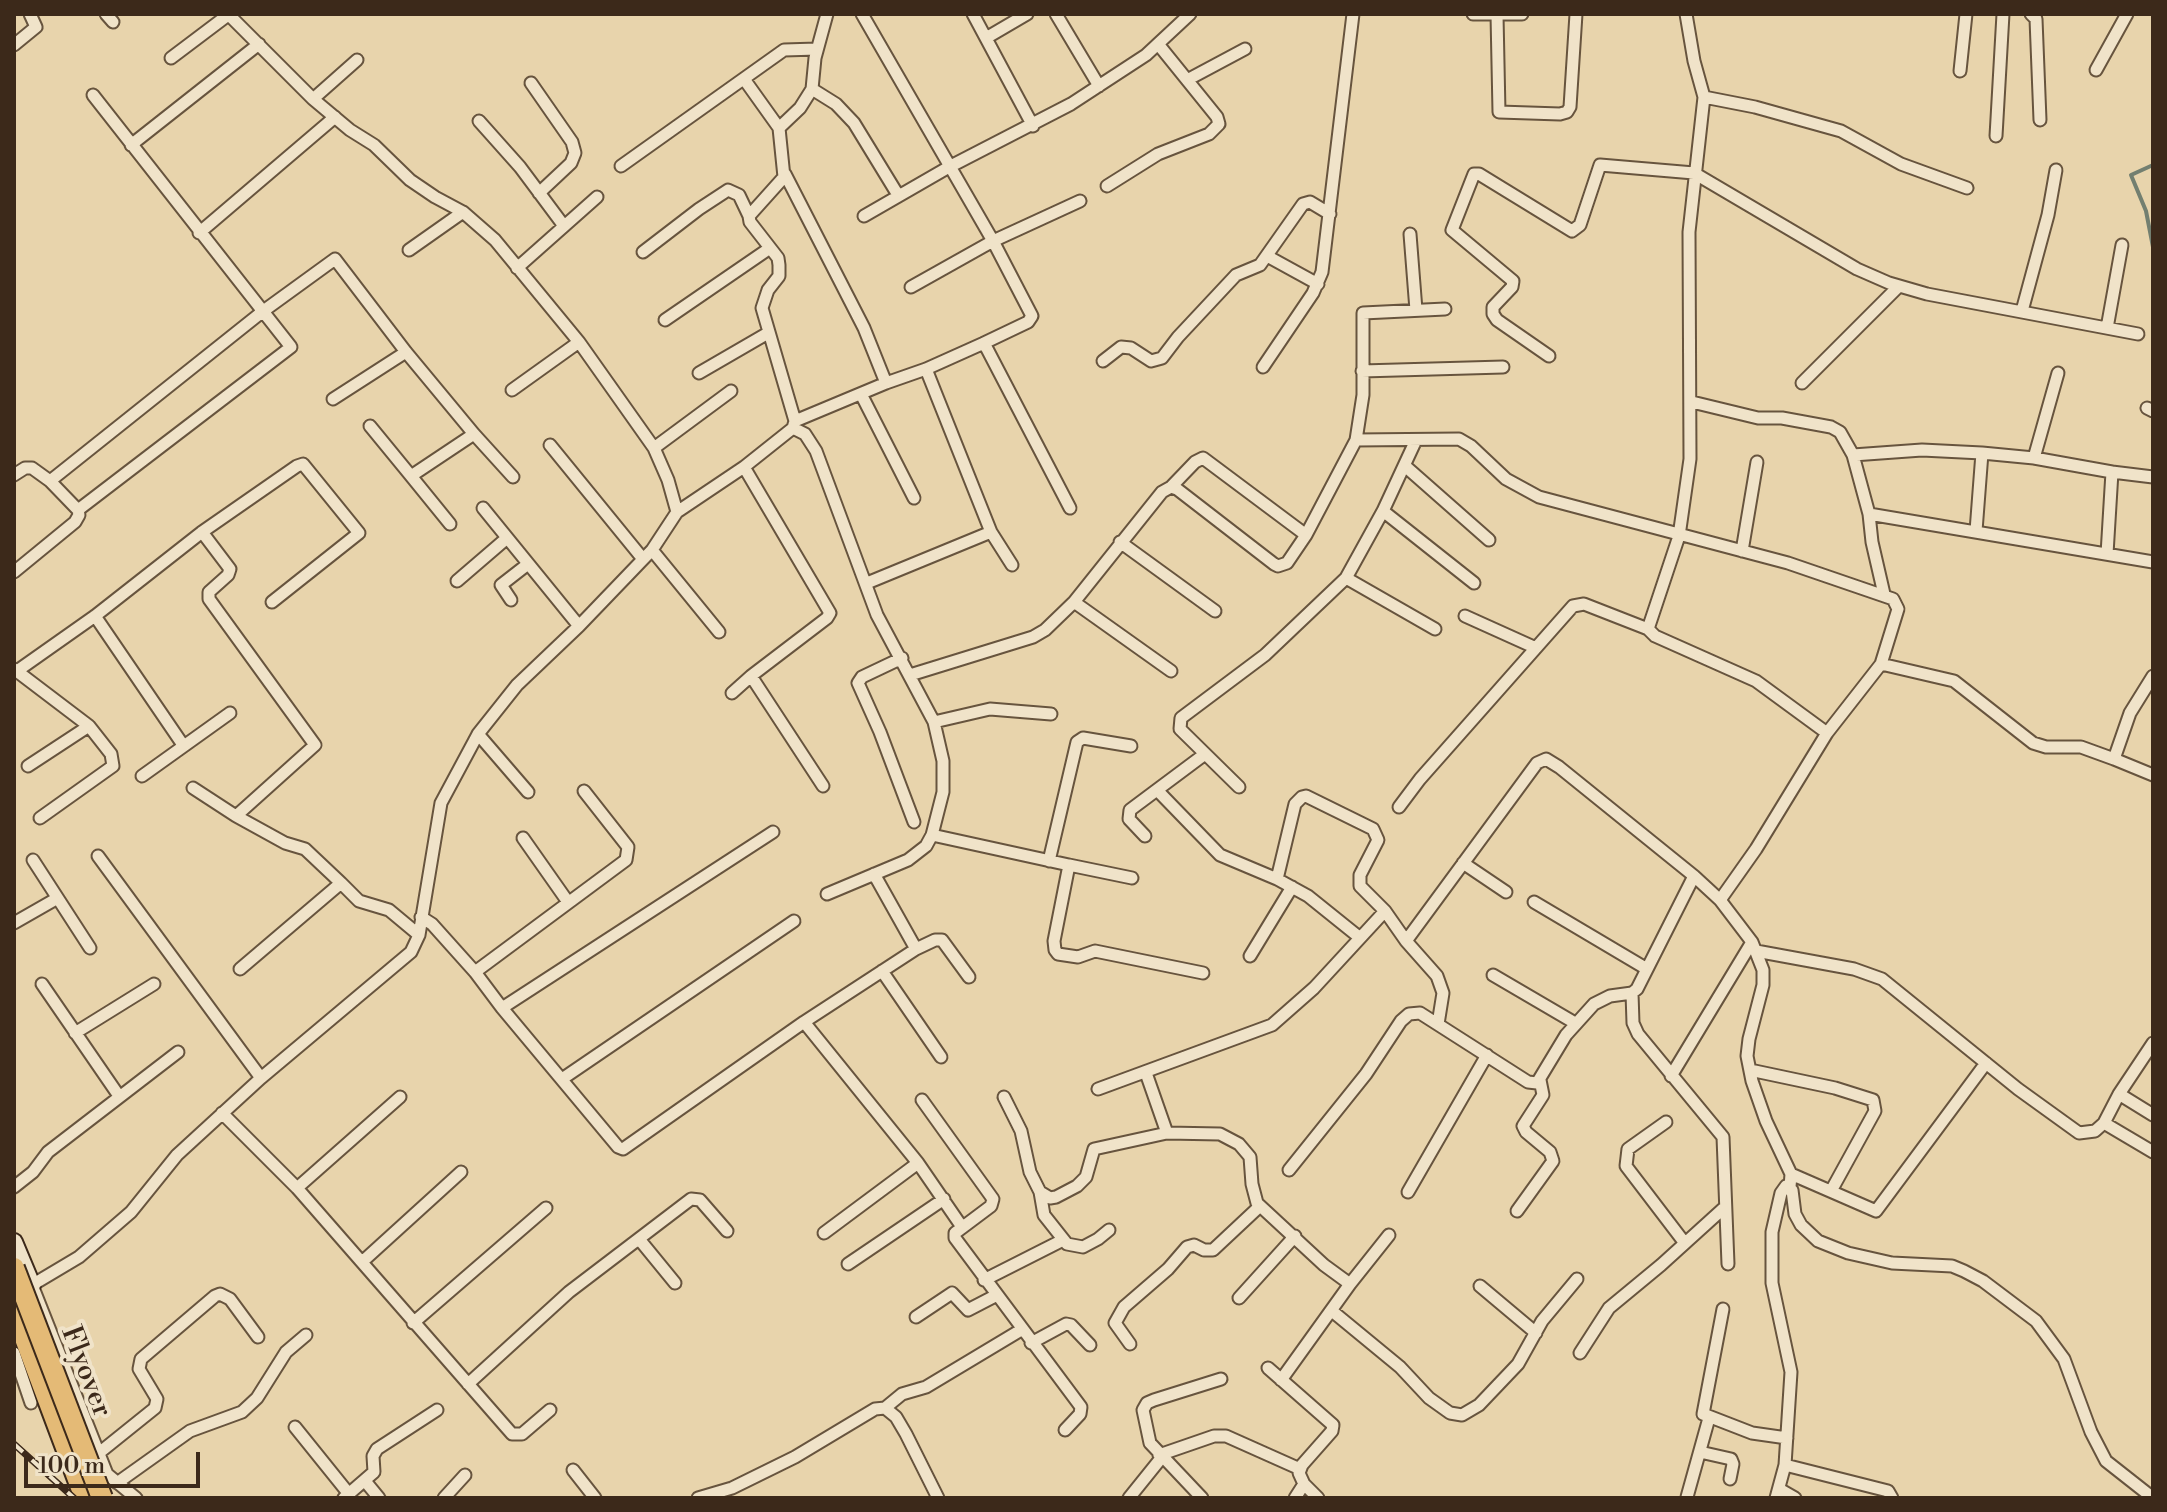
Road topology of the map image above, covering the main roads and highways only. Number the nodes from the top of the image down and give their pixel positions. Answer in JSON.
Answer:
{"nodes":[{"id":1,"x":14,"y":1268,"type":"edge"},
{"id":2,"x":14,"y":1309,"type":"edge"},
{"id":3,"x":85,"y":1498,"type":"edge"},
{"id":4,"x":102,"y":1498,"type":"edge"}],
"edges":[{"from":1,"to":4,"type":"highway","name":"Flyover","bridge":true},
{"from":2,"to":3,"type":"highway","name":"Flyover"}]}
